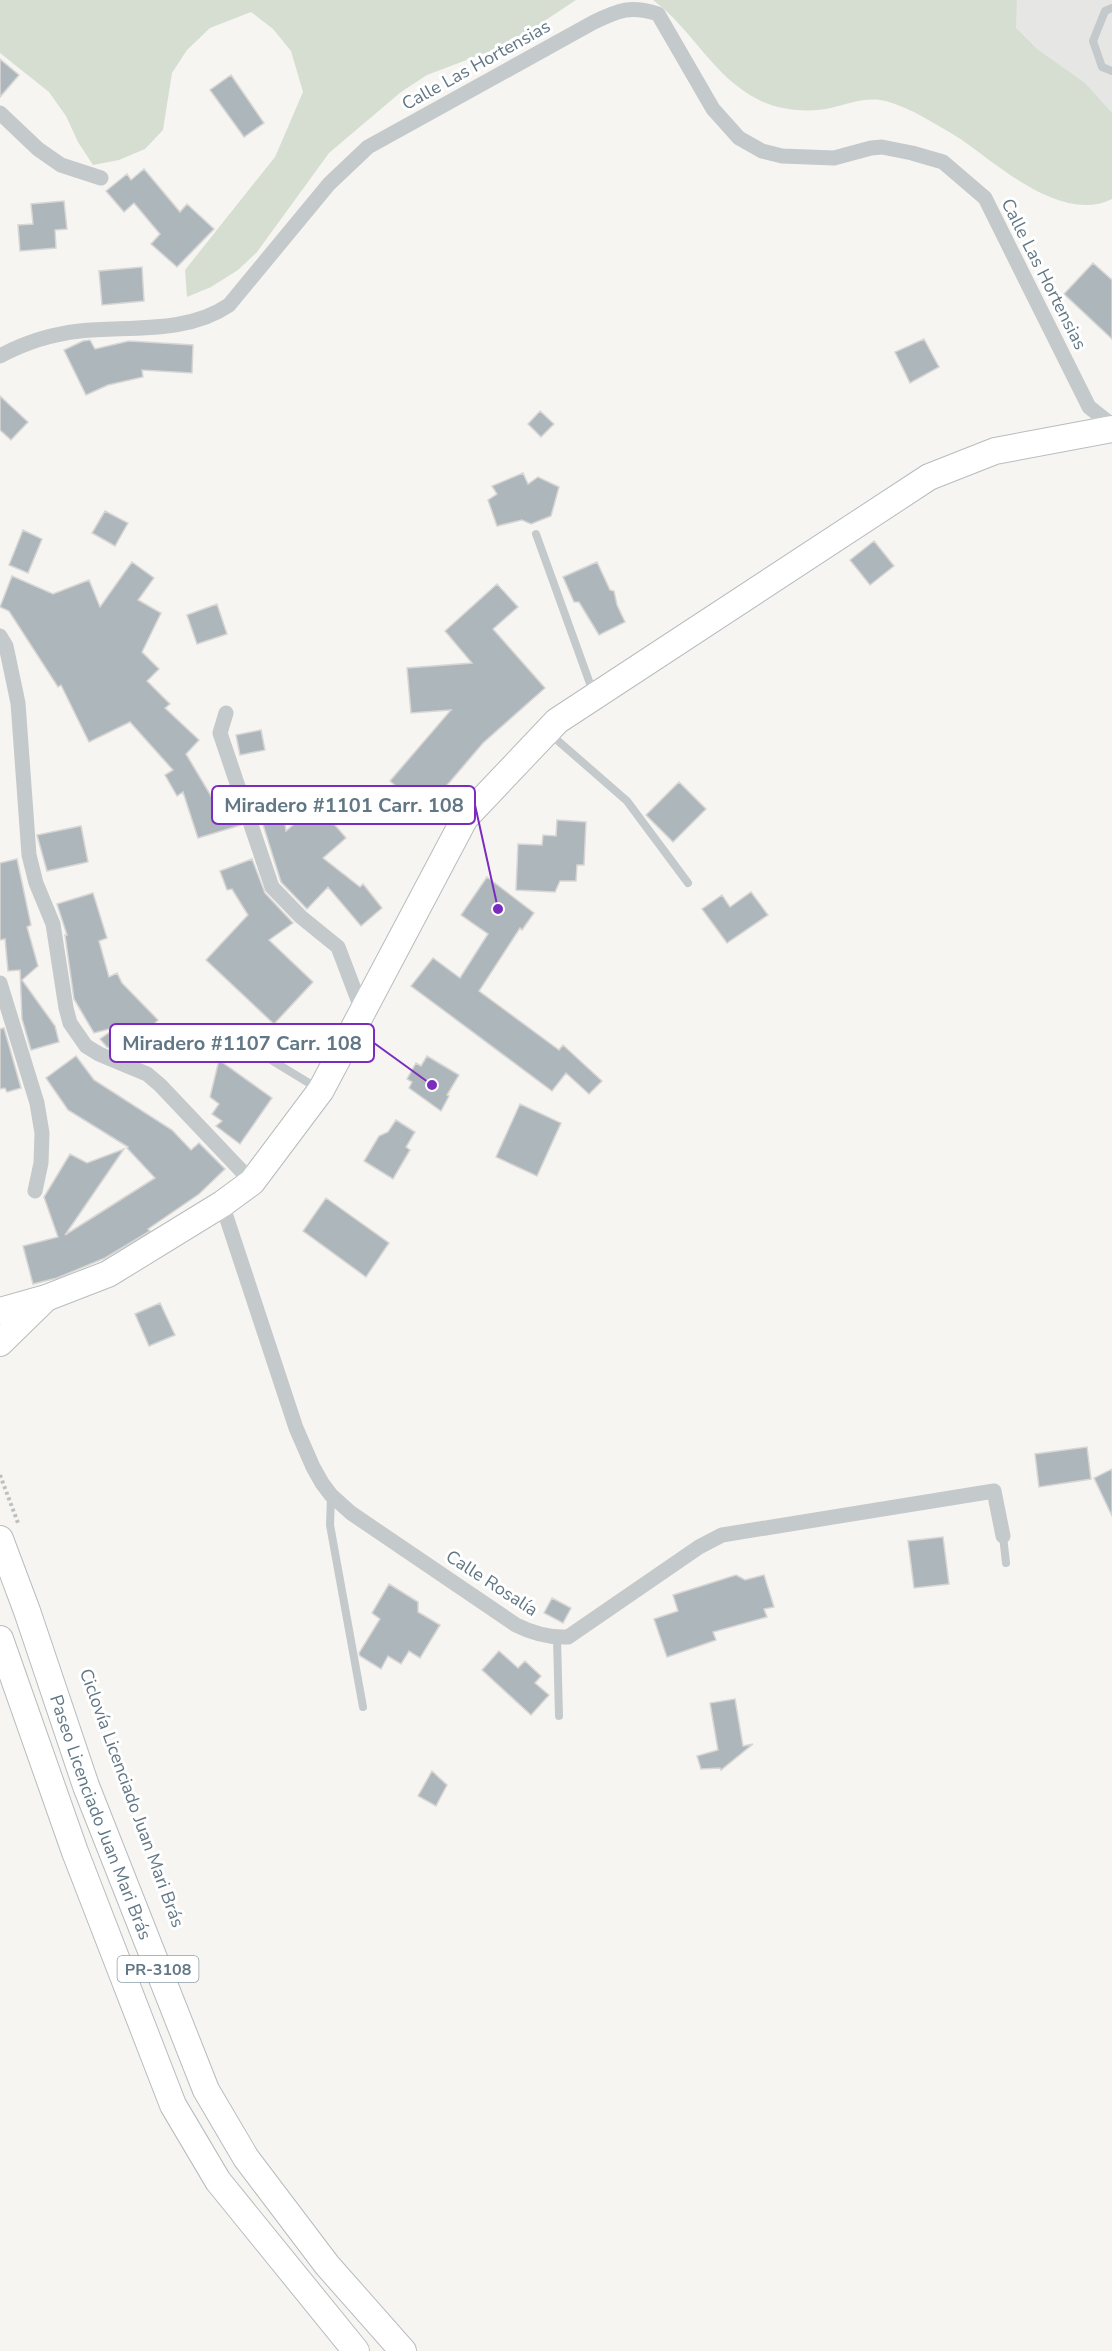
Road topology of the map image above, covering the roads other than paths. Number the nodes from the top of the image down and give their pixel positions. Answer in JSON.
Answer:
{"nodes":[{"id":1,"x":1112,"y":8,"type":"edge"},
{"id":2,"x":1112,"y":71,"type":"edge"},
{"id":3,"x":0,"y":113,"type":"edge"},
{"id":4,"x":101,"y":178,"type":"dead end"},
{"id":5,"x":0,"y":356,"type":"edge"},
{"id":6,"x":1112,"y":427,"type":"edge"},
{"id":7,"x":536,"y":534,"type":"dead end"},
{"id":8,"x":0,"y":636,"type":"edge"},
{"id":9,"x":595,"y":696,"type":"junction"},
{"id":10,"x":226,"y":713,"type":"dead end"},
{"id":11,"x":547,"y":731,"type":"junction"},
{"id":12,"x":688,"y":883,"type":"dead end"},
{"id":13,"x":0,"y":983,"type":"edge"},
{"id":14,"x":363,"y":1012,"type":"junction"},
{"id":15,"x":245,"y":1044,"type":"dead end"},
{"id":16,"x":321,"y":1090,"type":"junction"},
{"id":17,"x":252,"y":1182,"type":"junction"},
{"id":18,"x":35,"y":1191,"type":"dead end"},
{"id":19,"x":222,"y":1204,"type":"junction"},
{"id":20,"x":46,"y":1298,"type":"junction"},
{"id":21,"x":0,"y":1311,"type":"edge"},
{"id":22,"x":0,"y":1343,"type":"edge"},
{"id":23,"x":331,"y":1495,"type":"junction"},
{"id":24,"x":10,"y":1533,"type":"edge"},
{"id":25,"x":1003,"y":1536,"type":"joint"},
{"id":26,"x":1006,"y":1563,"type":"dead end"},
{"id":27,"x":556,"y":1638,"type":"junction"},
{"id":28,"x":0,"y":1639,"type":"edge"},
{"id":29,"x":363,"y":1707,"type":"dead end"},
{"id":30,"x":559,"y":1716,"type":"dead end"},
{"id":31,"x":356,"y":2351,"type":"edge"},
{"id":32,"x":403,"y":2351,"type":"edge"}],
"edges":[{"from":1,"to":2,"type":"lane"},
{"from":3,"to":4,"type":"street"},
{"from":5,"to":6,"type":"street","name":"Calle Las Hortensias"},
{"from":6,"to":9,"type":"main road"},
{"from":7,"to":9,"type":"lane"},
{"from":8,"to":17,"type":"street"},
{"from":9,"to":11,"type":"main road"},
{"from":10,"to":14,"type":"street"},
{"from":11,"to":12,"type":"lane"},
{"from":11,"to":14,"type":"main road"},
{"from":13,"to":18,"type":"street"},
{"from":14,"to":16,"type":"main road"},
{"from":15,"to":16,"type":"lane"},
{"from":16,"to":17,"type":"main road"},
{"from":17,"to":19,"type":"main road"},
{"from":19,"to":20,"type":"main road"},
{"from":19,"to":23,"type":"street","name":"Calle Rosalía"},
{"from":20,"to":21,"type":"main road"},
{"from":20,"to":22,"type":"main road"},
{"from":23,"to":27,"type":"street","name":"Calle Rosalía"},
{"from":23,"to":29,"type":"lane"},
{"from":24,"to":32,"type":"main road","name":"Paseo Licenciado Juan Mari Brás","number":"PR-3108"},
{"from":25,"to":26,"type":"lane"},
{"from":25,"to":27,"type":"street"},
{"from":27,"to":30,"type":"lane"},
{"from":28,"to":31,"type":"main road","name":"Paseo Licenciado Juan Mari Brás","number":"PR-3108"}]}
